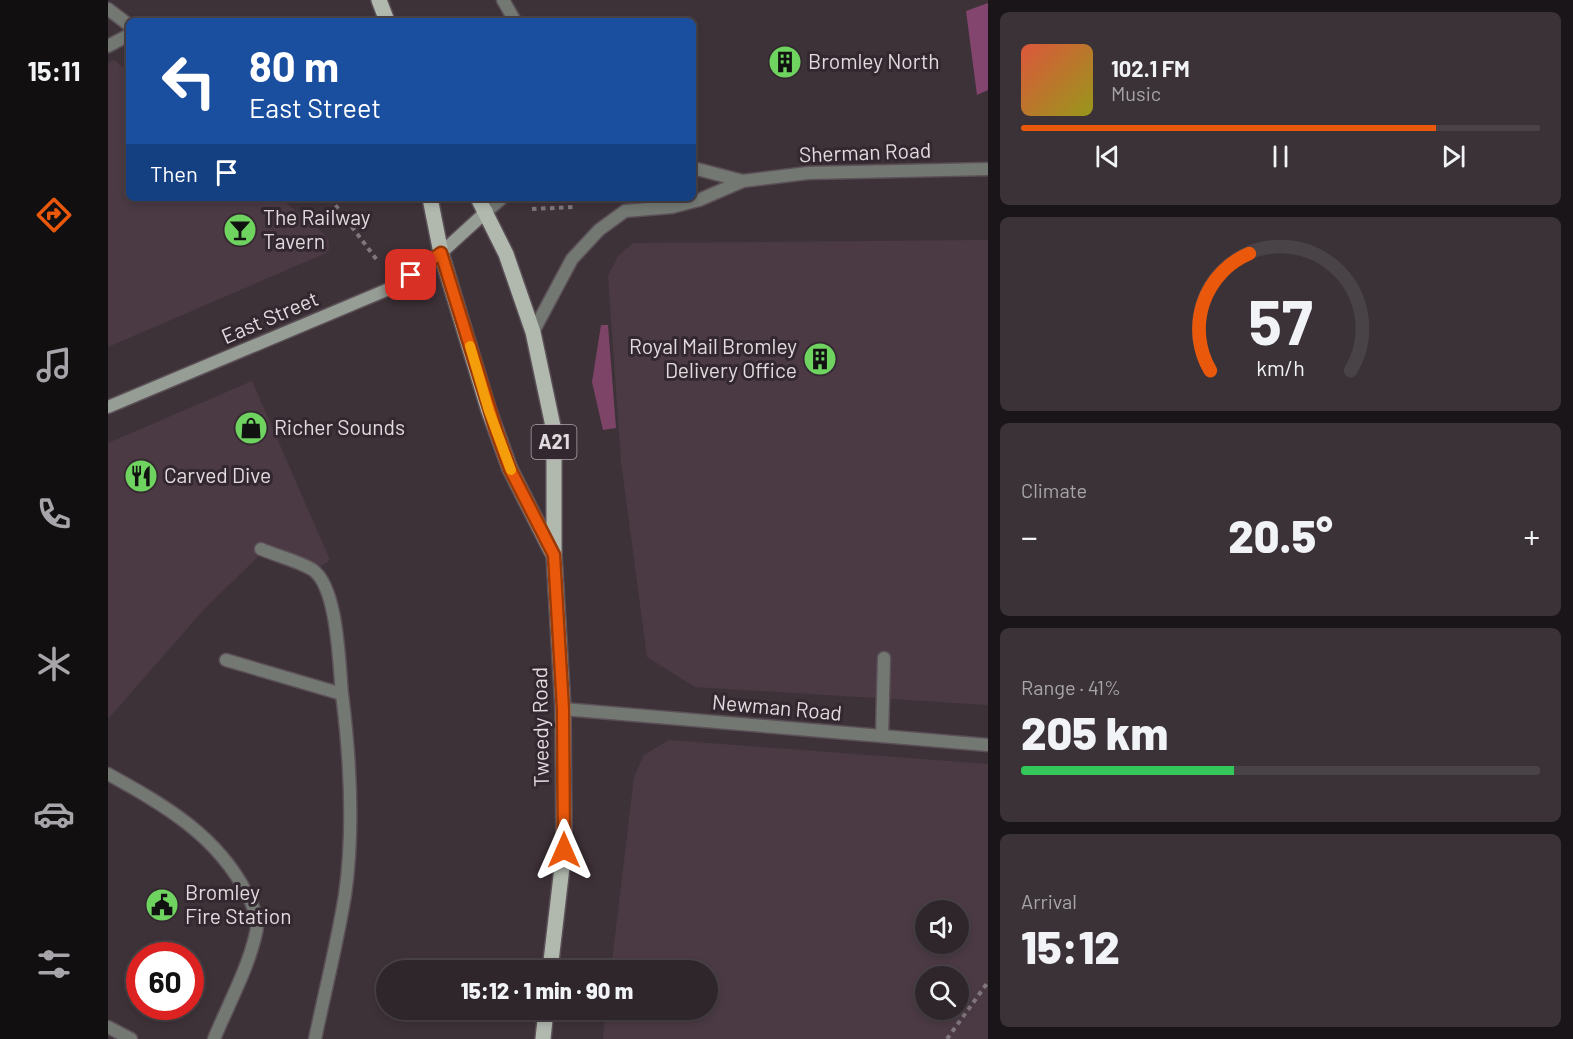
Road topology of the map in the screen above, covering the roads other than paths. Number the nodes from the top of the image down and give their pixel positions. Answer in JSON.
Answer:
{"nodes":[{"id":1,"x":379,"y":0,"type":"edge"},
{"id":2,"x":503,"y":0,"type":"edge"},
{"id":3,"x":108,"y":9,"type":"edge"},
{"id":4,"x":386,"y":18,"type":"edge"},
{"id":5,"x":513,"y":18,"type":"edge"},
{"id":6,"x":126,"y":23,"type":"edge"},
{"id":7,"x":126,"y":37,"type":"edge"},
{"id":8,"x":108,"y":46,"type":"edge"},
{"id":9,"x":696,"y":169,"type":"edge"},
{"id":10,"x":988,"y":169,"type":"edge"},
{"id":11,"x":744,"y":181,"type":"junction"},
{"id":12,"x":431,"y":201,"type":"edge"},
{"id":13,"x":695,"y":201,"type":"edge"},
{"id":14,"x":696,"y":201,"type":"edge"},
{"id":15,"x":482,"y":204,"type":"edge"},
{"id":16,"x":441,"y":253,"type":"junction"},
{"id":17,"x":533,"y":332,"type":"junction"},
{"id":18,"x":108,"y":407,"type":"edge"},
{"id":19,"x":261,"y":549,"type":"dead end"},
{"id":20,"x":554,"y":555,"type":"junction"},
{"id":21,"x":884,"y":658,"type":"dead end"},
{"id":22,"x":226,"y":660,"type":"dead end"},
{"id":23,"x":342,"y":694,"type":"junction"},
{"id":24,"x":563,"y":709,"type":"junction"},
{"id":25,"x":882,"y":736,"type":"junction"},
{"id":26,"x":988,"y":745,"type":"edge"},
{"id":27,"x":108,"y":774,"type":"edge"},
{"id":28,"x":551,"y":960,"type":"edge"},
{"id":29,"x":545,"y":1020,"type":"edge"},
{"id":30,"x":108,"y":1027,"type":"edge"},
{"id":31,"x":131,"y":1039,"type":"edge"},
{"id":32,"x":214,"y":1039,"type":"edge"},
{"id":33,"x":315,"y":1039,"type":"edge"},
{"id":34,"x":543,"y":1039,"type":"edge"}],
"edges":[{"from":1,"to":4,"type":"main road"},
{"from":2,"to":5,"type":"street"},
{"from":3,"to":6,"type":"street"},
{"from":7,"to":8,"type":"street"},
{"from":9,"to":11,"type":"street","name":"Sherman Road"},
{"from":10,"to":11,"type":"street","name":"Sherman Road"},
{"from":11,"to":14,"type":"street","name":"Sherman Road"},
{"from":12,"to":16,"type":"main road","name":"Tweedy Road","number":"A21"},
{"from":13,"to":17,"type":"street","name":"Sherman Road"},
{"from":15,"to":16,"type":"street"},
{"from":15,"to":17,"type":"main road","name":"Tweedy Road","number":"A21"},
{"from":16,"to":18,"type":"street","name":"East Street"},
{"from":16,"to":20,"type":"main road","name":"Tweedy Road","number":"A21"},
{"from":17,"to":20,"type":"main road","name":"Tweedy Road","number":"A21"},
{"from":19,"to":23,"type":"street"},
{"from":20,"to":24,"type":"main road","name":"Tweedy Road","number":"A21"},
{"from":21,"to":25,"type":"street"},
{"from":22,"to":23,"type":"street"},
{"from":23,"to":33,"type":"street"},
{"from":24,"to":25,"type":"street","name":"Newman Road"},
{"from":24,"to":28,"type":"main road","name":"Tweedy Road","number":"A21"},
{"from":25,"to":26,"type":"street","name":"Newman Road"},
{"from":27,"to":32,"type":"street"},
{"from":29,"to":34,"type":"main road"},
{"from":30,"to":31,"type":"street"}]}
